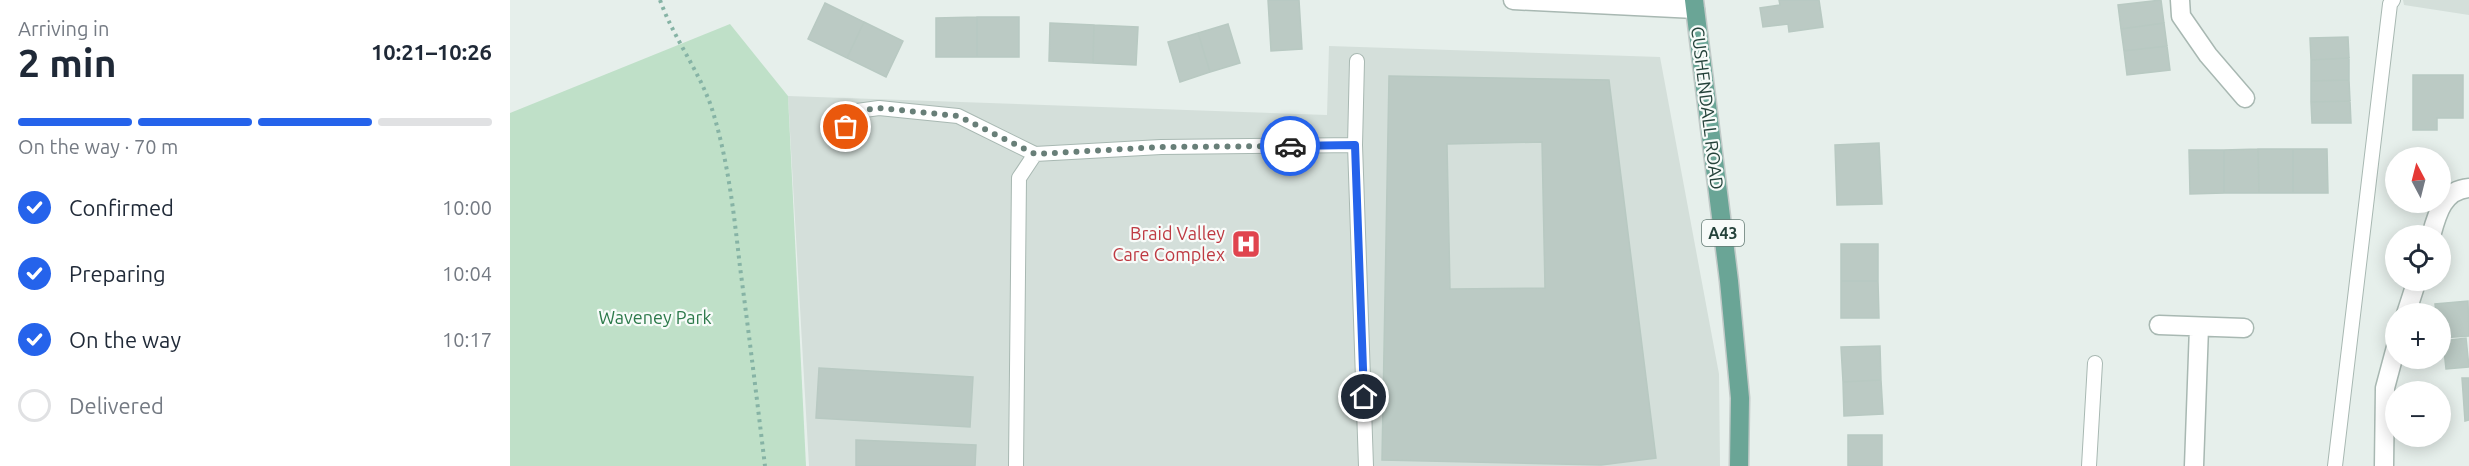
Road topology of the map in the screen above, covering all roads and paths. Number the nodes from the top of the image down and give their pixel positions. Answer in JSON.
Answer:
{"nodes":[{"id":1,"x":660,"y":0,"type":"edge"},
{"id":2,"x":1513,"y":0,"type":"edge"},
{"id":3,"x":2180,"y":0,"type":"edge"},
{"id":4,"x":2393,"y":0,"type":"edge"},
{"id":5,"x":1694,"y":4,"type":"edge"},
{"id":6,"x":1357,"y":61,"type":"dead end"},
{"id":7,"x":2245,"y":98,"type":"dead end"},
{"id":8,"x":846,"y":127,"type":"dead end"},
{"id":9,"x":1355,"y":145,"type":"junction"},
{"id":10,"x":1035,"y":154,"type":"junction"},
{"id":11,"x":2469,"y":188,"type":"edge"},
{"id":12,"x":2434,"y":225,"type":"edge"},
{"id":13,"x":2159,"y":325,"type":"dead end"},
{"id":14,"x":2199,"y":327,"type":"junction"},
{"id":15,"x":2244,"y":328,"type":"dead end"},
{"id":16,"x":2095,"y":363,"type":"dead end"},
{"id":17,"x":2390,"y":369,"type":"edge"},
{"id":18,"x":765,"y":466,"type":"edge"},
{"id":19,"x":1016,"y":466,"type":"edge"},
{"id":20,"x":1366,"y":466,"type":"edge"},
{"id":21,"x":1739,"y":466,"type":"edge"},
{"id":22,"x":2089,"y":466,"type":"edge"},
{"id":23,"x":2194,"y":466,"type":"edge"},
{"id":24,"x":2335,"y":466,"type":"edge"},
{"id":25,"x":2384,"y":466,"type":"edge"}],
"edges":[{"from":1,"to":18,"type":"path"},
{"from":2,"to":5,"type":"street"},
{"from":3,"to":7,"type":"street"},
{"from":4,"to":24,"type":"lane"},
{"from":5,"to":21,"type":"main road","name":"CUSHENDALL ROAD","number":"A43"},
{"from":6,"to":9,"type":"lane"},
{"from":8,"to":10,"type":"lane"},
{"from":9,"to":10,"type":"lane"},
{"from":9,"to":20,"type":"lane"},
{"from":10,"to":19,"type":"lane"},
{"from":11,"to":12,"type":"street"},
{"from":13,"to":14,"type":"street"},
{"from":14,"to":15,"type":"street"},
{"from":14,"to":23,"type":"street"},
{"from":16,"to":22,"type":"lane"},
{"from":17,"to":25,"type":"street"}]}
